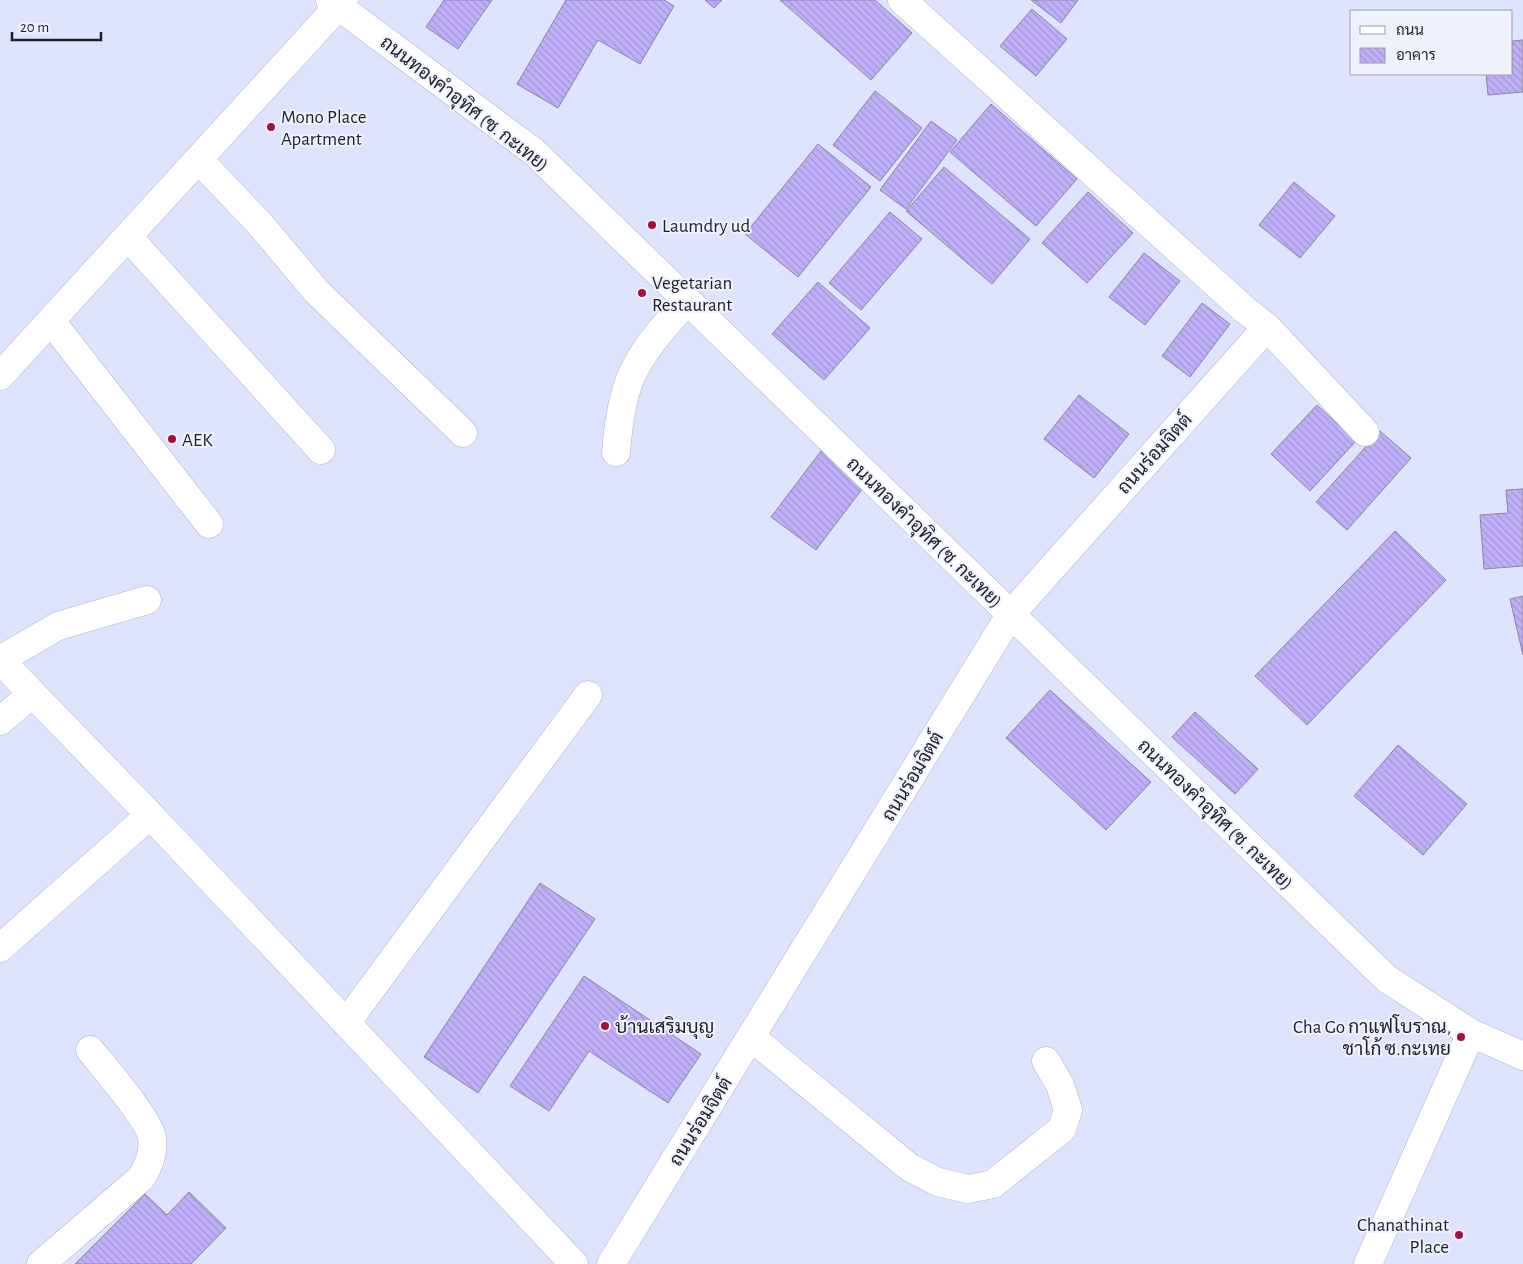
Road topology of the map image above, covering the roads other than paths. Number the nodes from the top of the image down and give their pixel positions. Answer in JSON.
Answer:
{"nodes":[{"id":1,"x":902,"y":0,"type":"edge"},
{"id":2,"x":338,"y":2,"type":"edge"},
{"id":3,"x":199,"y":160,"type":"junction"},
{"id":4,"x":128,"y":237,"type":"junction"},
{"id":5,"x":687,"y":301,"type":"junction"},
{"id":6,"x":51,"y":321,"type":"junction"},
{"id":7,"x":1266,"y":327,"type":"junction"},
{"id":8,"x":0,"y":376,"type":"edge"},
{"id":9,"x":1366,"y":432,"type":"dead end"},
{"id":10,"x":463,"y":433,"type":"dead end"},
{"id":11,"x":321,"y":450,"type":"dead end"},
{"id":12,"x":616,"y":452,"type":"dead end"},
{"id":13,"x":209,"y":524,"type":"dead end"},
{"id":14,"x":147,"y":600,"type":"dead end"},
{"id":15,"x":1010,"y":615,"type":"junction"},
{"id":16,"x":0,"y":660,"type":"edge"},
{"id":17,"x":32,"y":694,"type":"junction"},
{"id":18,"x":588,"y":695,"type":"dead end"},
{"id":19,"x":0,"y":721,"type":"edge"},
{"id":20,"x":150,"y":815,"type":"junction"},
{"id":21,"x":0,"y":948,"type":"edge"},
{"id":22,"x":346,"y":1022,"type":"junction"},
{"id":23,"x":1471,"y":1033,"type":"junction"},
{"id":24,"x":752,"y":1038,"type":"junction"},
{"id":25,"x":90,"y":1050,"type":"dead end"},
{"id":26,"x":1523,"y":1056,"type":"edge"},
{"id":27,"x":1046,"y":1061,"type":"dead end"},
{"id":28,"x":41,"y":1264,"type":"edge"},
{"id":29,"x":574,"y":1264,"type":"edge"},
{"id":30,"x":611,"y":1264,"type":"edge"},
{"id":31,"x":1368,"y":1264,"type":"edge"}],
"edges":[{"from":1,"to":7,"type":"street"},
{"from":2,"to":3,"type":"street"},
{"from":2,"to":5,"type":"street","name":"ถนนทองคำอุทิศ (ซ. กะเทย)"},
{"from":3,"to":4,"type":"street"},
{"from":3,"to":10,"type":"street"},
{"from":4,"to":6,"type":"street"},
{"from":4,"to":11,"type":"street"},
{"from":5,"to":12,"type":"street"},
{"from":5,"to":15,"type":"street","name":"ถนนทองคำอุทิศ (ซ. กะเทย)"},
{"from":6,"to":8,"type":"street"},
{"from":6,"to":13,"type":"street"},
{"from":7,"to":9,"type":"street"},
{"from":7,"to":15,"type":"street","name":"ถนนร่อมจิตต์"},
{"from":14,"to":16,"type":"street"},
{"from":15,"to":23,"type":"street","name":"ถนนทองคำอุทิศ (ซ. กะเทย)"},
{"from":15,"to":24,"type":"street","name":"ถนนร่อมจิตต์"},
{"from":16,"to":17,"type":"street"},
{"from":17,"to":19,"type":"street"},
{"from":17,"to":20,"type":"street"},
{"from":18,"to":22,"type":"street"},
{"from":20,"to":21,"type":"street"},
{"from":20,"to":22,"type":"street"},
{"from":22,"to":29,"type":"street"},
{"from":23,"to":26,"type":"street","name":"ถนนทองคำอุทิศ (ซ. กะเทย)"},
{"from":23,"to":31,"type":"street"},
{"from":24,"to":27,"type":"street"},
{"from":24,"to":30,"type":"street","name":"ถนนร่อมจิตต์"},
{"from":25,"to":28,"type":"street"}]}
